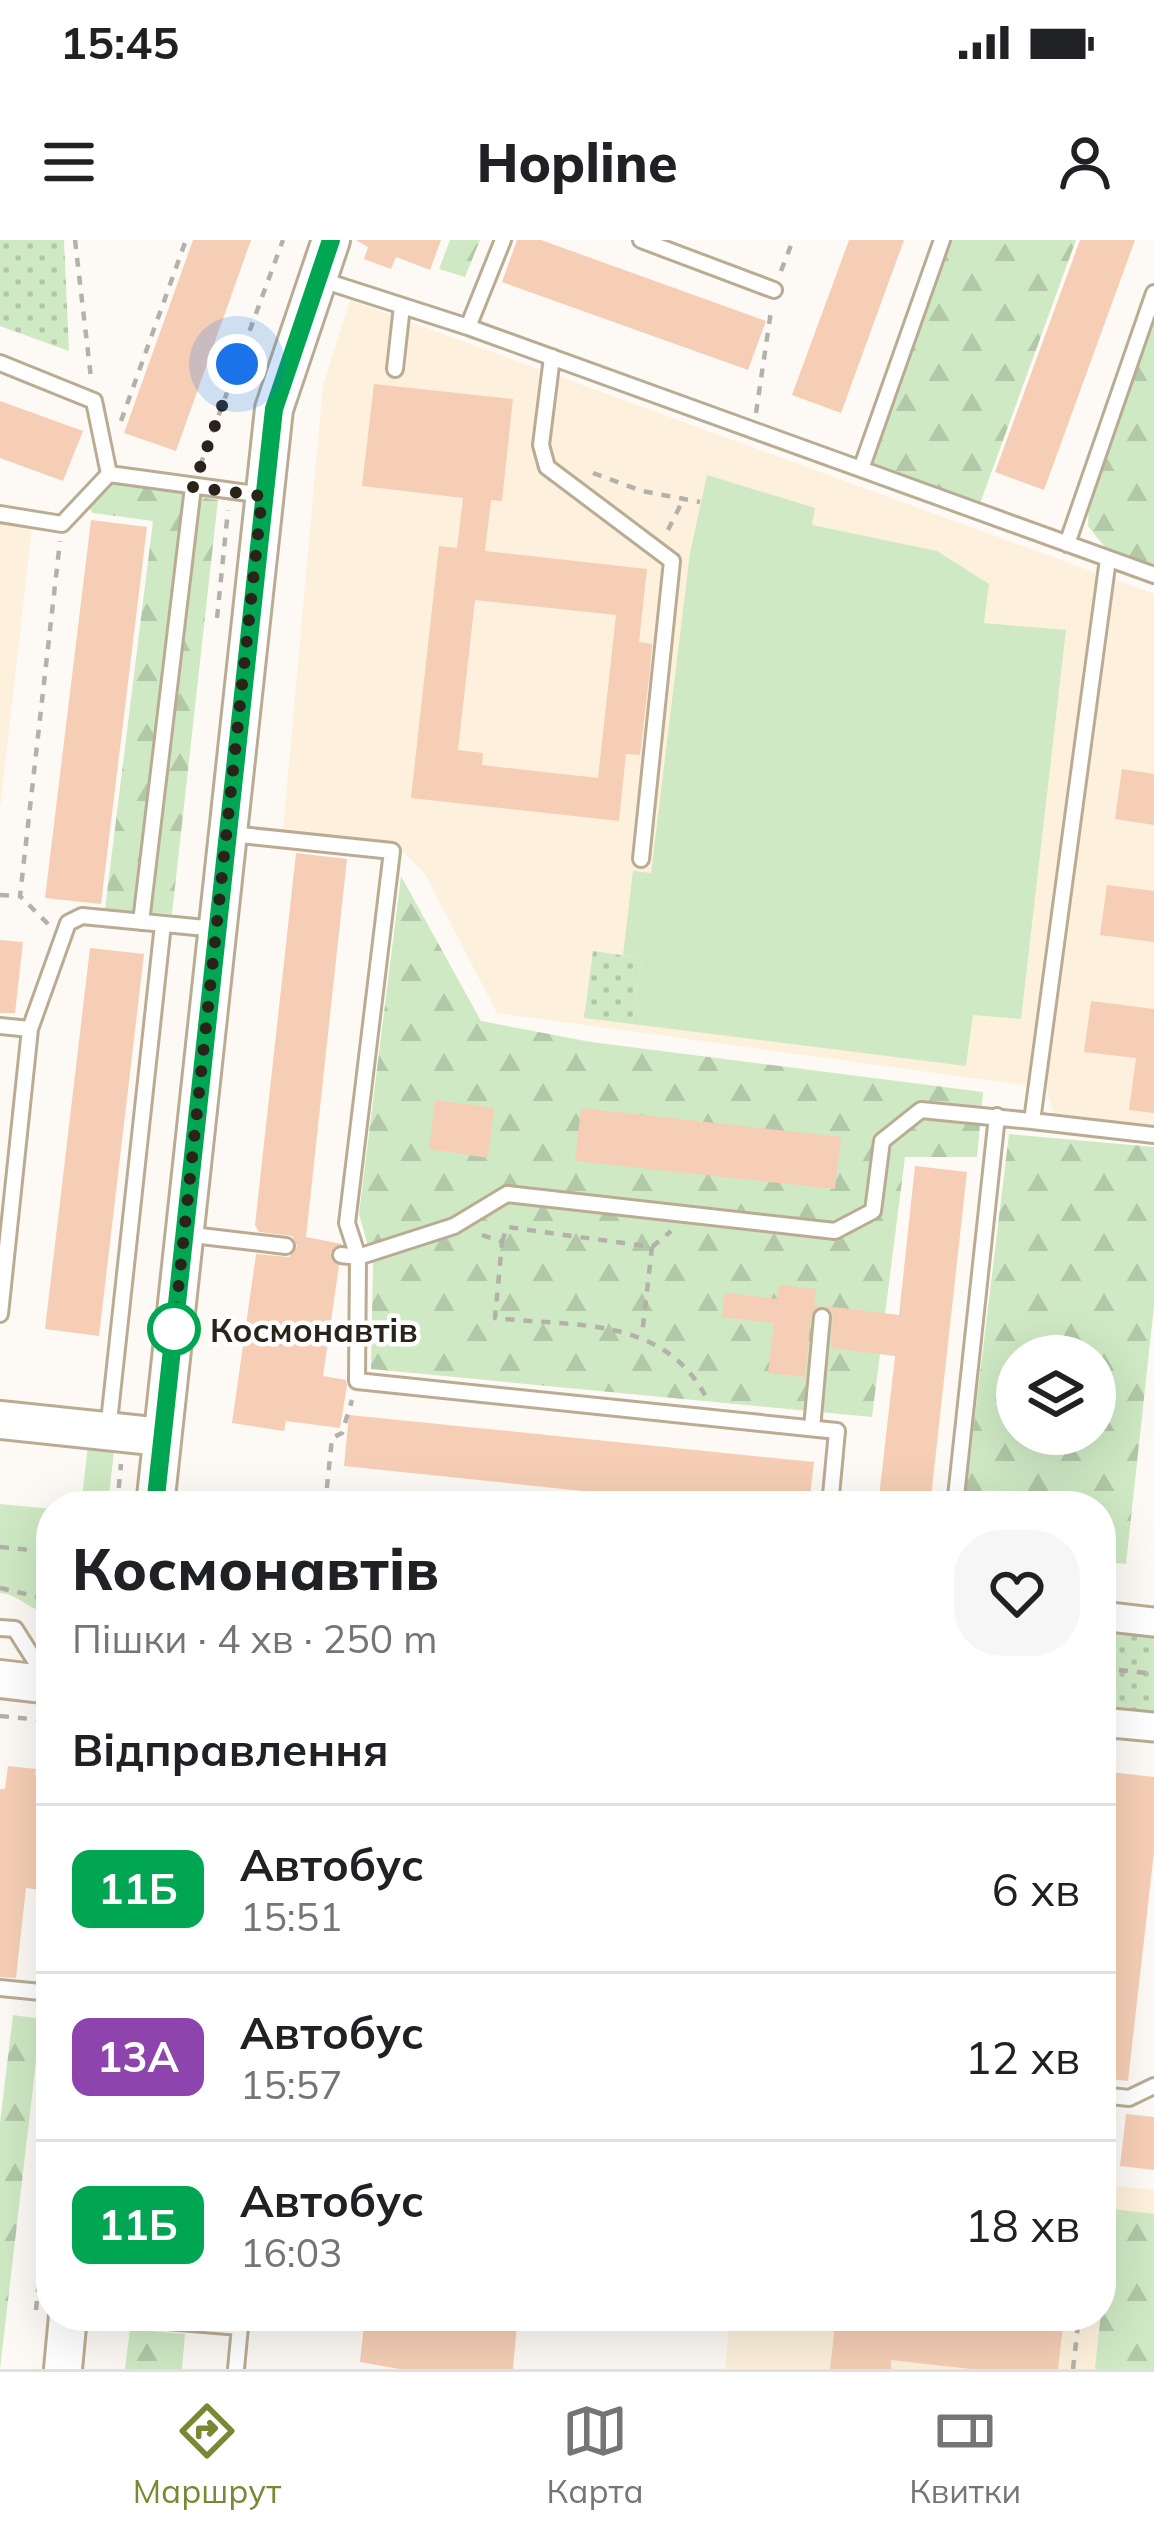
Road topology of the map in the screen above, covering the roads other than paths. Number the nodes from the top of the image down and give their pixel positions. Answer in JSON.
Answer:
{"nodes":[{"id":1,"x":331,"y":240,"type":"edge"},
{"id":2,"x":503,"y":240,"type":"edge"},
{"id":3,"x":641,"y":240,"type":"edge"},
{"id":4,"x":942,"y":240,"type":"edge"},
{"id":5,"x":317,"y":279,"type":"junction"},
{"id":6,"x":774,"y":290,"type":"road end"},
{"id":7,"x":1154,"y":293,"type":"edge"},
{"id":8,"x":402,"y":306,"type":"junction"},
{"id":9,"x":468,"y":327,"type":"junction"},
{"id":10,"x":552,"y":357,"type":"junction"},
{"id":11,"x":0,"y":363,"type":"edge"},
{"id":12,"x":395,"y":369,"type":"dead end"},
{"id":13,"x":108,"y":467,"type":"junction"},
{"id":14,"x":861,"y":470,"type":"junction"},
{"id":15,"x":193,"y":487,"type":"junction"},
{"id":16,"x":262,"y":496,"type":"junction"},
{"id":17,"x":0,"y":514,"type":"edge"},
{"id":18,"x":1067,"y":544,"type":"junction"},
{"id":19,"x":1108,"y":559,"type":"junction"},
{"id":20,"x":1154,"y":575,"type":"edge"},
{"id":21,"x":226,"y":834,"type":"junction"},
{"id":22,"x":641,"y":859,"type":"dead end"},
{"id":23,"x":141,"y":922,"type":"junction"},
{"id":24,"x":163,"y":924,"type":"junction"},
{"id":25,"x":216,"y":929,"type":"junction"},
{"id":26,"x":0,"y":1026,"type":"edge"},
{"id":27,"x":30,"y":1029,"type":"junction"},
{"id":28,"x":997,"y":1116,"type":"junction"},
{"id":29,"x":1032,"y":1121,"type":"junction"},
{"id":30,"x":1154,"y":1135,"type":"edge"},
{"id":31,"x":184,"y":1234,"type":"junction"},
{"id":32,"x":286,"y":1246,"type":"dead end"},
{"id":33,"x":341,"y":1255,"type":"dead end"},
{"id":34,"x":358,"y":1258,"type":"junction"},
{"id":35,"x":3,"y":1270,"type":"edge"},
{"id":36,"x":0,"y":1314,"type":"edge"},
{"id":37,"x":823,"y":1316,"type":"dead end"},
{"id":38,"x":0,"y":1420,"type":"edge"},
{"id":39,"x":812,"y":1428,"type":"junction"},
{"id":40,"x":108,"y":1431,"type":"junction"},
{"id":41,"x":162,"y":1436,"type":"junction"},
{"id":42,"x":169,"y":1491,"type":"edge"},
{"id":43,"x":831,"y":1491,"type":"edge"},
{"id":44,"x":957,"y":1491,"type":"edge"},
{"id":45,"x":1116,"y":1618,"type":"edge"},
{"id":46,"x":1154,"y":1622,"type":"edge"},
{"id":47,"x":0,"y":1628,"type":"edge"},
{"id":48,"x":36,"y":1662,"type":"edge"},
{"id":49,"x":0,"y":1679,"type":"edge"},
{"id":50,"x":36,"y":1683,"type":"edge"},
{"id":51,"x":1116,"y":1723,"type":"edge"},
{"id":52,"x":1154,"y":1727,"type":"edge"},
{"id":53,"x":0,"y":1988,"type":"edge"},
{"id":54,"x":36,"y":1992,"type":"edge"},
{"id":55,"x":1154,"y":2086,"type":"edge"},
{"id":56,"x":1116,"y":2097,"type":"edge"},
{"id":57,"x":54,"y":2331,"type":"edge"},
{"id":58,"x":240,"y":2331,"type":"edge"},
{"id":59,"x":63,"y":2369,"type":"edge"},
{"id":60,"x":236,"y":2369,"type":"edge"}],
"edges":[{"from":1,"to":5,"type":"street"},
{"from":2,"to":9,"type":"lane"},
{"from":3,"to":6,"type":"lane"},
{"from":4,"to":14,"type":"lane"},
{"from":5,"to":8,"type":"lane"},
{"from":5,"to":16,"type":"street"},
{"from":7,"to":18,"type":"lane"},
{"from":8,"to":9,"type":"lane"},
{"from":8,"to":12,"type":"lane"},
{"from":9,"to":10,"type":"lane"},
{"from":10,"to":14,"type":"lane"},
{"from":10,"to":22,"type":"lane"},
{"from":11,"to":13,"type":"lane"},
{"from":13,"to":15,"type":"lane"},
{"from":13,"to":17,"type":"lane"},
{"from":14,"to":18,"type":"lane"},
{"from":15,"to":16,"type":"lane"},
{"from":15,"to":23,"type":"lane"},
{"from":16,"to":21,"type":"street"},
{"from":18,"to":19,"type":"lane"},
{"from":19,"to":20,"type":"lane"},
{"from":19,"to":29,"type":"lane"},
{"from":21,"to":25,"type":"street"},
{"from":21,"to":34,"type":"lane"},
{"from":23,"to":24,"type":"lane"},
{"from":23,"to":27,"type":"lane"},
{"from":24,"to":25,"type":"lane"},
{"from":24,"to":40,"type":"lane"},
{"from":25,"to":31,"type":"street"},
{"from":26,"to":27,"type":"lane"},
{"from":27,"to":35,"type":"lane"},
{"from":28,"to":29,"type":"lane"},
{"from":28,"to":34,"type":"lane"},
{"from":28,"to":44,"type":"lane"},
{"from":29,"to":30,"type":"lane"},
{"from":31,"to":32,"type":"lane"},
{"from":31,"to":41,"type":"street"},
{"from":33,"to":34,"type":"lane"},
{"from":34,"to":39,"type":"lane"},
{"from":35,"to":36,"type":"lane"},
{"from":37,"to":39,"type":"lane"},
{"from":38,"to":40,"type":"street"},
{"from":39,"to":43,"type":"lane"},
{"from":40,"to":41,"type":"street"},
{"from":41,"to":42,"type":"street"},
{"from":45,"to":46,"type":"street"},
{"from":47,"to":48,"type":"lane"},
{"from":49,"to":50,"type":"street"},
{"from":51,"to":52,"type":"street"},
{"from":53,"to":54,"type":"lane"},
{"from":55,"to":56,"type":"lane"},
{"from":57,"to":59,"type":"street"},
{"from":58,"to":60,"type":"lane"}]}
